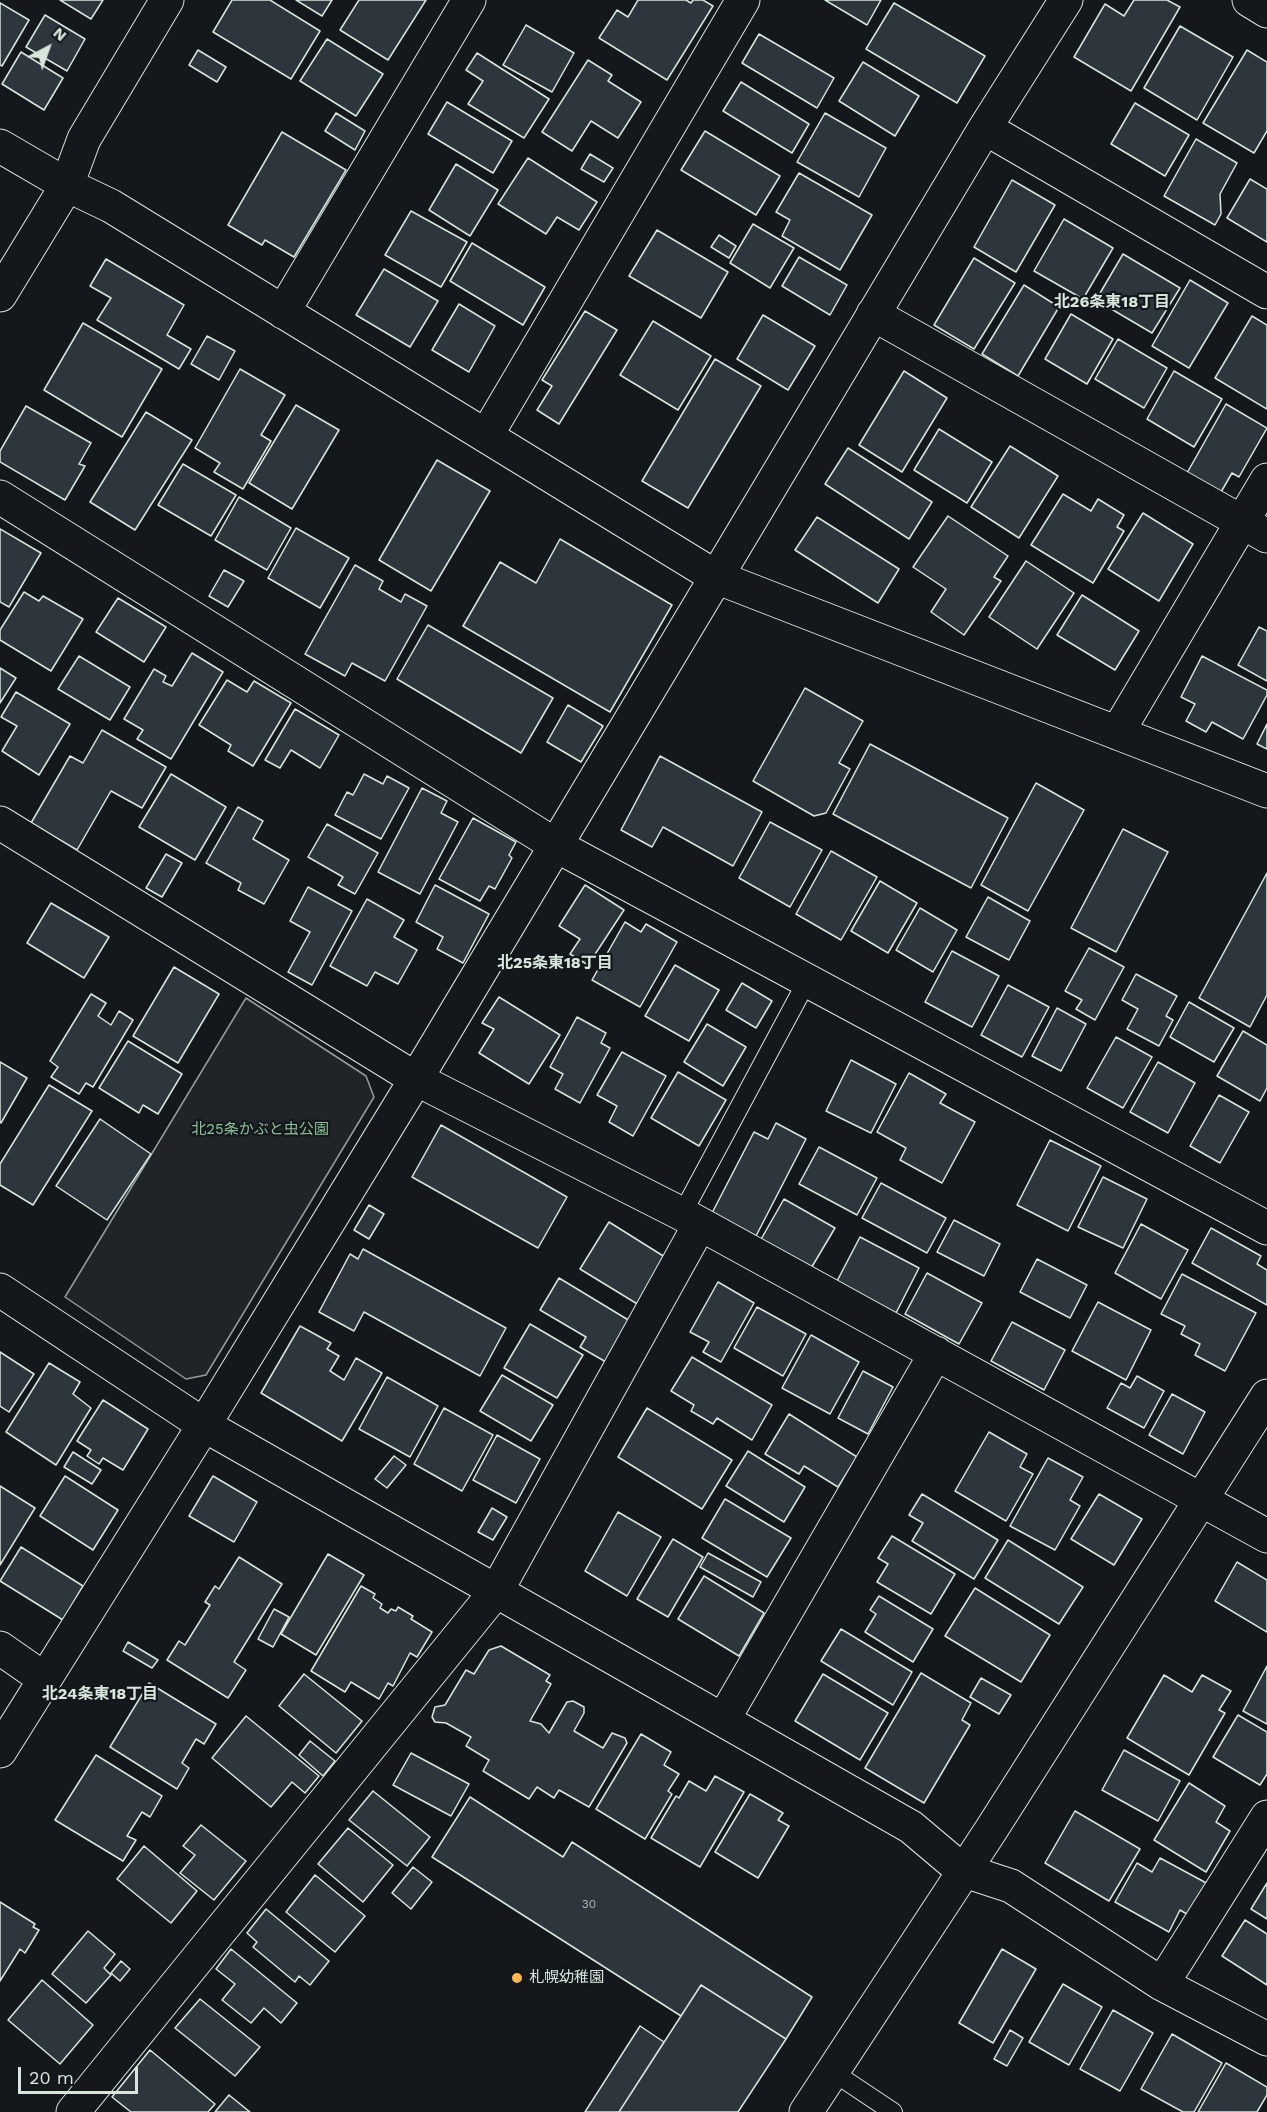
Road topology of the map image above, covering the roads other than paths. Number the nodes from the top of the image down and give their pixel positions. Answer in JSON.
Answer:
{"nodes":[{"id":1,"x":167,"y":0,"type":"edge"},
{"id":2,"x":469,"y":0,"type":"edge"},
{"id":3,"x":743,"y":0,"type":"edge"},
{"id":4,"x":1066,"y":0,"type":"edge"},
{"id":5,"x":1249,"y":0,"type":"edge"},
{"id":6,"x":1267,"y":11,"type":"edge"},
{"id":7,"x":985,"y":128,"type":"junction"},
{"id":8,"x":0,"y":146,"type":"edge"},
{"id":9,"x":67,"y":185,"type":"junction"},
{"id":10,"x":1267,"y":292,"type":"edge"},
{"id":11,"x":0,"y":295,"type":"edge"},
{"id":12,"x":283,"y":312,"type":"junction"},
{"id":13,"x":873,"y":314,"type":"junction"},
{"id":14,"x":486,"y":436,"type":"junction"},
{"id":15,"x":1267,"y":480,"type":"edge"},
{"id":16,"x":0,"y":497,"type":"edge"},
{"id":17,"x":1255,"y":529,"type":"edge"},
{"id":18,"x":716,"y":577,"type":"junction"},
{"id":19,"x":1117,"y":733,"type":"junction"},
{"id":20,"x":1267,"y":791,"type":"edge"},
{"id":21,"x":0,"y":823,"type":"edge"},
{"id":22,"x":556,"y":846,"type":"junction"},
{"id":23,"x":807,"y":981,"type":"junction"},
{"id":24,"x":416,"y":1078,"type":"junction"},
{"id":25,"x":691,"y":1219,"type":"junction"},
{"id":26,"x":1267,"y":1228,"type":"edge"},
{"id":27,"x":0,"y":1290,"type":"edge"},
{"id":28,"x":936,"y":1353,"type":"junction"},
{"id":29,"x":1267,"y":1396,"type":"edge"},
{"id":30,"x":204,"y":1425,"type":"junction"},
{"id":31,"x":1200,"y":1499,"type":"junction"},
{"id":32,"x":1267,"y":1536,"type":"edge"},
{"id":33,"x":497,"y":1590,"type":"junction"},
{"id":34,"x":0,"y":1648,"type":"edge"},
{"id":35,"x":43,"y":1678,"type":"junction"},
{"id":36,"x":723,"y":1720,"type":"junction"},
{"id":37,"x":0,"y":1750,"type":"edge"},
{"id":38,"x":1267,"y":1817,"type":"edge"},
{"id":39,"x":962,"y":1870,"type":"junction"},
{"id":40,"x":1162,"y":1984,"type":"junction"},
{"id":41,"x":1267,"y":2039,"type":"edge"},
{"id":42,"x":833,"y":2072,"type":"junction"},
{"id":43,"x":73,"y":2112,"type":"edge"},
{"id":44,"x":806,"y":2112,"type":"edge"},
{"id":45,"x":894,"y":2112,"type":"edge"}],
"edges":[{"from":1,"to":9,"type":"street"},
{"from":2,"to":12,"type":"street"},
{"from":3,"to":14,"type":"street"},
{"from":4,"to":7,"type":"street"},
{"from":5,"to":6,"type":"street"},
{"from":7,"to":10,"type":"street"},
{"from":7,"to":13,"type":"street"},
{"from":8,"to":9,"type":"street"},
{"from":9,"to":11,"type":"street"},
{"from":9,"to":12,"type":"street"},
{"from":12,"to":14,"type":"street"},
{"from":13,"to":17,"type":"street"},
{"from":13,"to":18,"type":"street"},
{"from":14,"to":18,"type":"street"},
{"from":15,"to":17,"type":"street"},
{"from":16,"to":22,"type":"street"},
{"from":17,"to":19,"type":"street"},
{"from":18,"to":19,"type":"street"},
{"from":18,"to":22,"type":"street"},
{"from":19,"to":20,"type":"street"},
{"from":21,"to":24,"type":"street"},
{"from":22,"to":23,"type":"street"},
{"from":22,"to":24,"type":"street"},
{"from":23,"to":25,"type":"lane"},
{"from":23,"to":26,"type":"street"},
{"from":24,"to":25,"type":"street"},
{"from":24,"to":30,"type":"street"},
{"from":25,"to":28,"type":"street"},
{"from":25,"to":33,"type":"street"},
{"from":27,"to":30,"type":"street"},
{"from":28,"to":31,"type":"street"},
{"from":28,"to":36,"type":"street"},
{"from":29,"to":31,"type":"street"},
{"from":30,"to":33,"type":"street"},
{"from":30,"to":35,"type":"street"},
{"from":31,"to":32,"type":"street"},
{"from":31,"to":39,"type":"street"},
{"from":33,"to":36,"type":"street"},
{"from":33,"to":43,"type":"street"},
{"from":34,"to":35,"type":"street"},
{"from":35,"to":37,"type":"street"},
{"from":36,"to":39,"type":"street"},
{"from":38,"to":40,"type":"street"},
{"from":39,"to":40,"type":"street"},
{"from":39,"to":42,"type":"street"},
{"from":40,"to":41,"type":"street"},
{"from":42,"to":44,"type":"street"},
{"from":42,"to":45,"type":"lane"}]}
